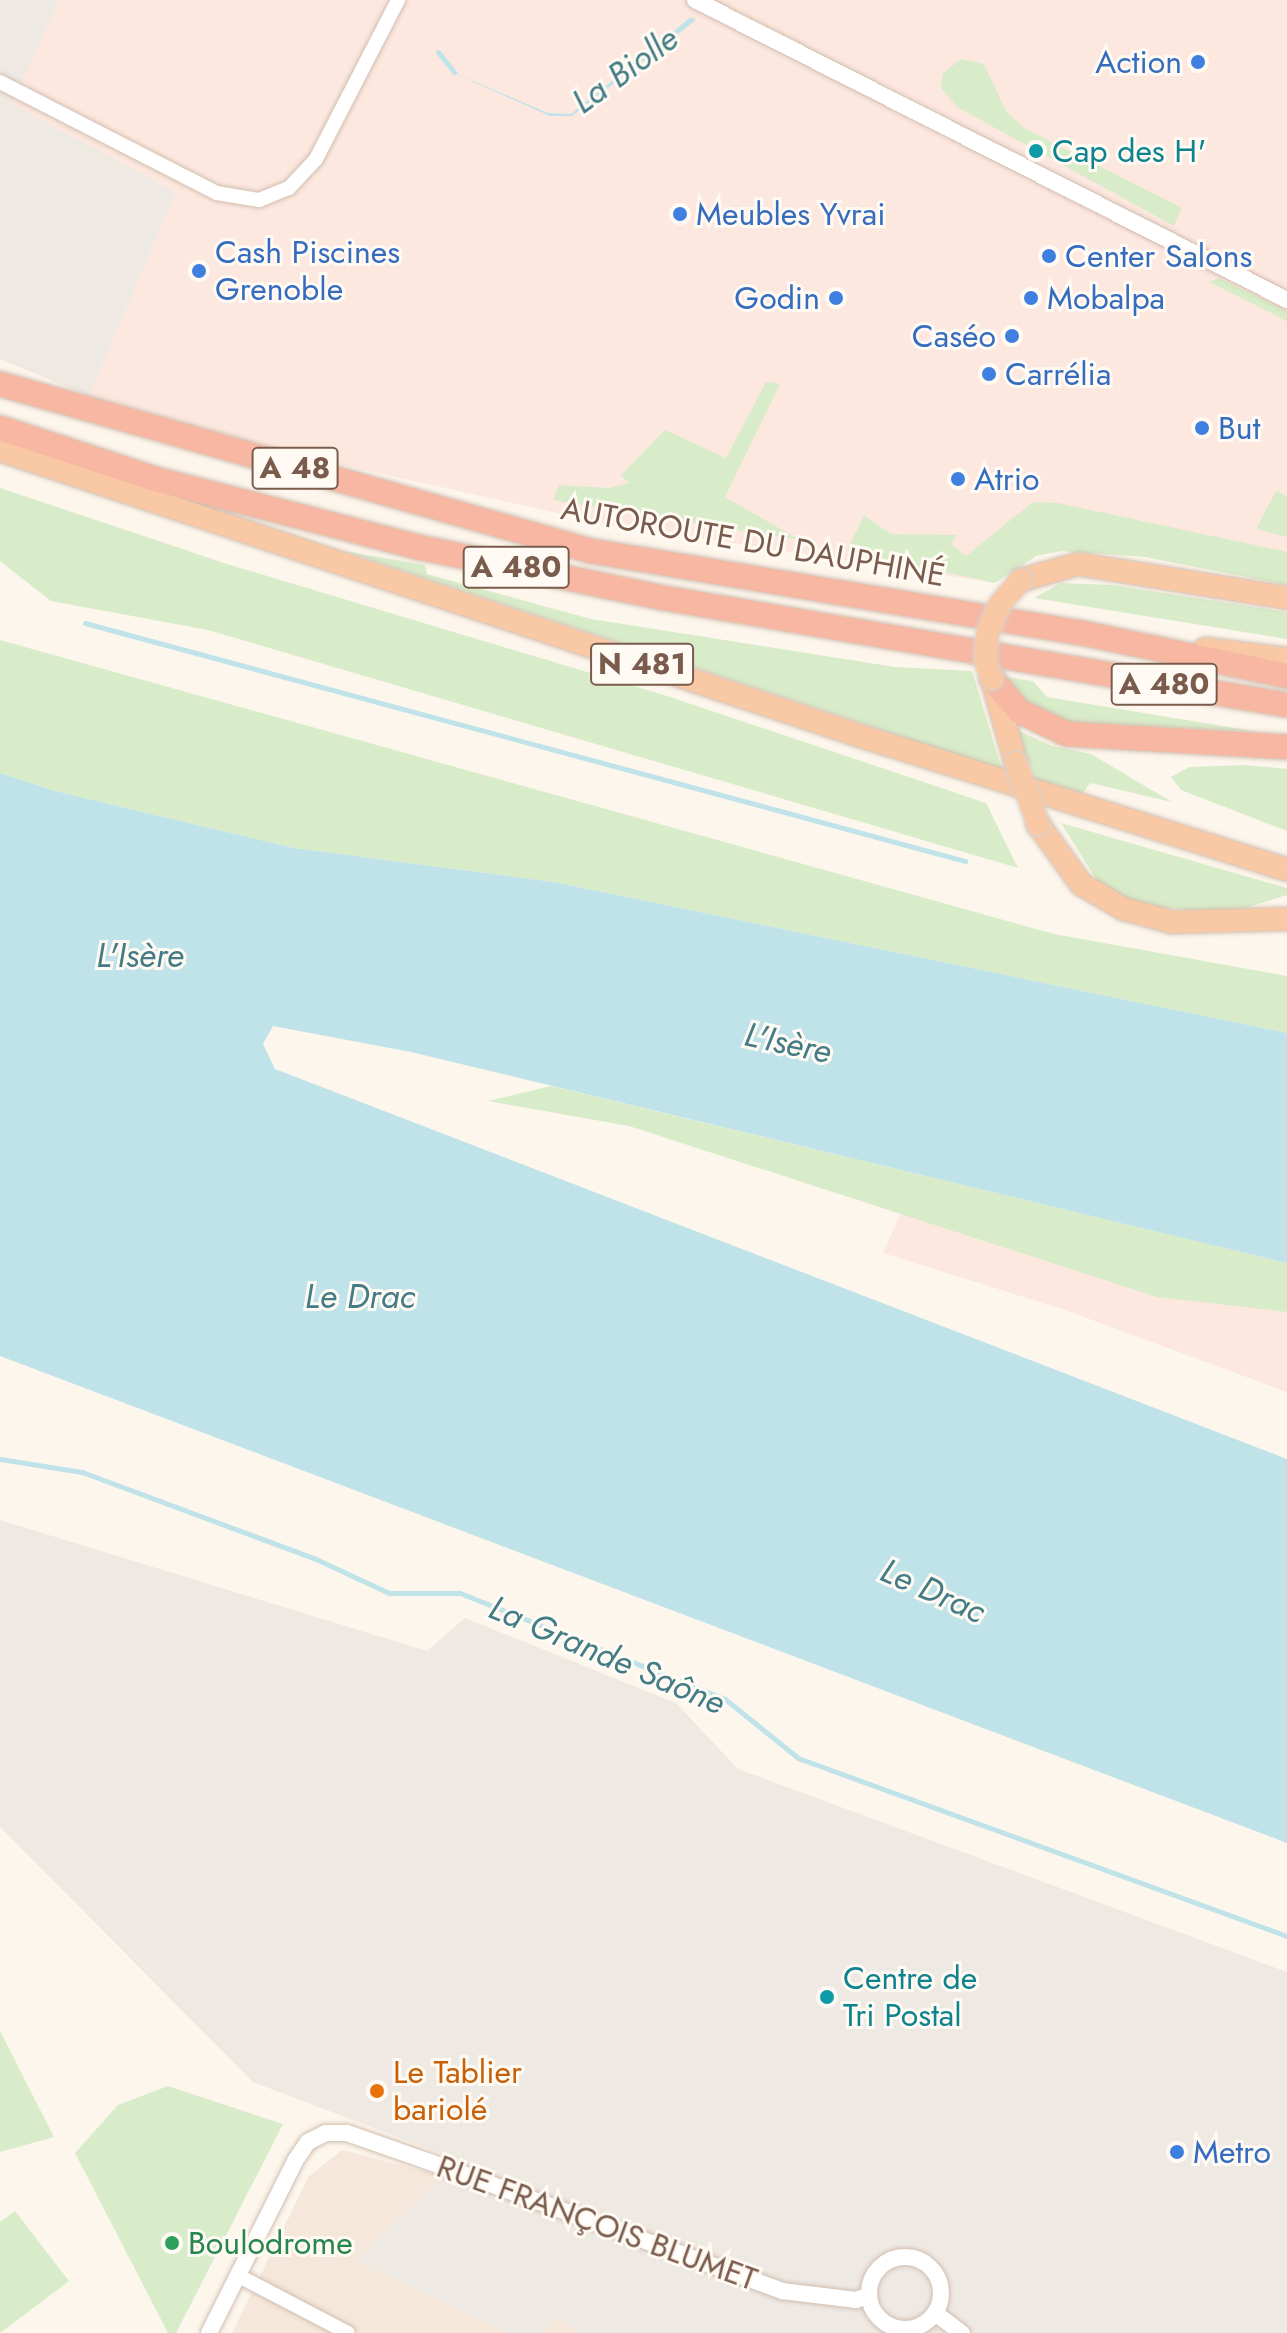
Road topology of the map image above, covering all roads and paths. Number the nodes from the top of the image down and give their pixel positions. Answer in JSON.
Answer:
{"nodes":[{"id":1,"x":398,"y":0,"type":"edge"},
{"id":2,"x":695,"y":0,"type":"edge"},
{"id":3,"x":0,"y":82,"type":"edge"},
{"id":4,"x":1287,"y":300,"type":"edge"},
{"id":5,"x":0,"y":384,"type":"edge"},
{"id":6,"x":0,"y":428,"type":"edge"},
{"id":7,"x":0,"y":450,"type":"edge"},
{"id":8,"x":1287,"y":598,"type":"edge"},
{"id":9,"x":1082,"y":633,"type":"junction"},
{"id":10,"x":1287,"y":659,"type":"edge"},
{"id":11,"x":1287,"y":676,"type":"edge"},
{"id":12,"x":992,"y":679,"type":"junction"},
{"id":13,"x":1287,"y":705,"type":"edge"},
{"id":14,"x":1287,"y":747,"type":"edge"},
{"id":15,"x":1287,"y":870,"type":"edge"},
{"id":16,"x":1287,"y":919,"type":"edge"},
{"id":17,"x":237,"y":2275,"type":"junction"},
{"id":18,"x":869,"y":2295,"type":"junction"},
{"id":19,"x":935,"y":2313,"type":"junction"},
{"id":20,"x":209,"y":2333,"type":"edge"},
{"id":21,"x":348,"y":2333,"type":"edge"},
{"id":22,"x":962,"y":2333,"type":"edge"}],
"edges":[{"from":1,"to":3,"type":"street"},
{"from":2,"to":4,"type":"street"},
{"from":5,"to":9,"type":"highway","name":"AUTOROUTE DU DAUPHINÉ","number":"A 48"},
{"from":6,"to":13,"type":"highway","number":"A 480"},
{"from":7,"to":15,"type":"highway","number":"N 481"},
{"from":8,"to":12,"type":"highway","bridge":true},
{"from":9,"to":10,"type":"highway"},
{"from":9,"to":11,"type":"highway","number":"A 480"},
{"from":12,"to":14,"type":"highway"},
{"from":12,"to":16,"type":"highway","bridge":true},
{"from":17,"to":18,"type":"street","name":"RUE FRANÇOIS BLUMET"},
{"from":17,"to":20,"type":"street"},
{"from":17,"to":21,"type":"street"},
{"from":18,"to":19,"type":"street"},
{"from":18,"to":19,"type":"street"},
{"from":19,"to":22,"type":"street"}]}
